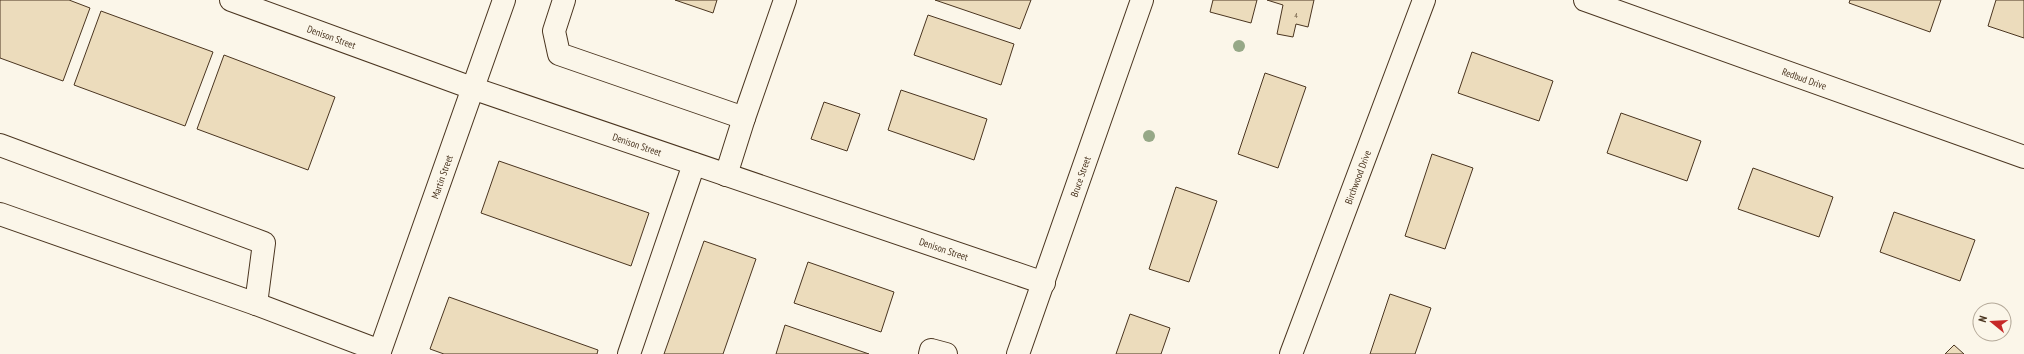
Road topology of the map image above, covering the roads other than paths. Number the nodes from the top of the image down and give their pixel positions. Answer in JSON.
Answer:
{"nodes":[{"id":1,"x":231,"y":0,"type":"edge"},
{"id":2,"x":504,"y":0,"type":"edge"},
{"id":3,"x":564,"y":0,"type":"edge"},
{"id":4,"x":785,"y":0,"type":"edge"},
{"id":5,"x":1142,"y":0,"type":"edge"},
{"id":6,"x":1424,"y":0,"type":"edge"},
{"id":7,"x":1585,"y":0,"type":"edge"},
{"id":8,"x":472,"y":88,"type":"junction"},
{"id":9,"x":744,"y":118,"type":"junction"},
{"id":10,"x":0,"y":145,"type":"edge"},
{"id":11,"x":2024,"y":157,"type":"edge"},
{"id":12,"x":694,"y":164,"type":"junction"},
{"id":13,"x":726,"y":175,"type":"junction"},
{"id":14,"x":0,"y":214,"type":"edge"},
{"id":15,"x":1044,"y":283,"type":"junction"},
{"id":16,"x":256,"y":304,"type":"junction"},
{"id":17,"x":380,"y":352,"type":"edge"},
{"id":18,"x":629,"y":354,"type":"edge"},
{"id":19,"x":930,"y":354,"type":"edge"},
{"id":20,"x":946,"y":354,"type":"edge"},
{"id":21,"x":1018,"y":354,"type":"edge"},
{"id":22,"x":1291,"y":354,"type":"edge"}],
"edges":[{"from":1,"to":8,"type":"street","name":"Denison Street"},
{"from":2,"to":8,"type":"street","name":"Martin Street"},
{"from":3,"to":9,"type":"street"},
{"from":4,"to":9,"type":"street"},
{"from":5,"to":15,"type":"street","name":"Bruce Street"},
{"from":6,"to":22,"type":"street","name":"Birchwood Drive"},
{"from":7,"to":11,"type":"street","name":"Redbud Drive"},
{"from":8,"to":12,"type":"street","name":"Denison Street"},
{"from":8,"to":17,"type":"street","name":"Martin Street"},
{"from":9,"to":13,"type":"street"},
{"from":10,"to":16,"type":"street"},
{"from":12,"to":13,"type":"street","name":"Denison Street"},
{"from":12,"to":18,"type":"street"},
{"from":13,"to":15,"type":"street","name":"Denison Street"},
{"from":14,"to":16,"type":"street"},
{"from":15,"to":21,"type":"street","name":"Bruce Street"},
{"from":16,"to":17,"type":"street"},
{"from":19,"to":20,"type":"street"}]}
